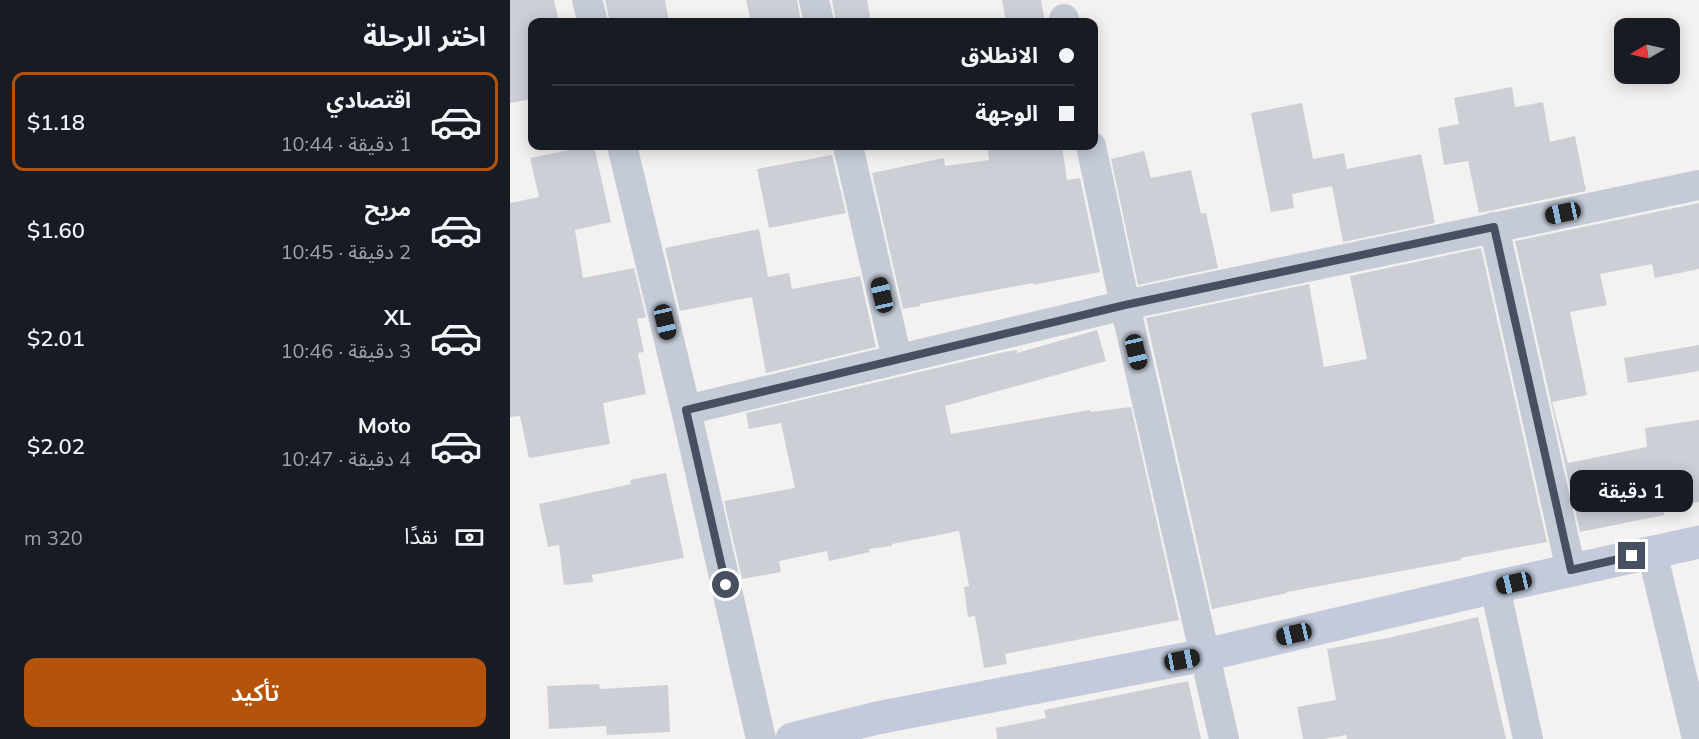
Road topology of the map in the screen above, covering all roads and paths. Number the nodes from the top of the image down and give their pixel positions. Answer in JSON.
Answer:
{"nodes":[{"id":1,"x":587,"y":0,"type":"edge"},
{"id":2,"x":814,"y":0,"type":"edge"},
{"id":3,"x":591,"y":18,"type":"edge"},
{"id":4,"x":818,"y":18,"type":"edge"},
{"id":5,"x":623,"y":150,"type":"edge"},
{"id":6,"x":849,"y":150,"type":"edge"},
{"id":7,"x":1092,"y":150,"type":"edge"},
{"id":8,"x":1699,"y":185,"type":"edge"},
{"id":9,"x":1494,"y":227,"type":"junction"},
{"id":10,"x":1125,"y":305,"type":"junction"},
{"id":11,"x":897,"y":359,"type":"junction"},
{"id":12,"x":686,"y":410,"type":"junction"},
{"id":13,"x":1699,"y":542,"type":"edge"},
{"id":14,"x":1652,"y":552,"type":"junction"},
{"id":15,"x":1571,"y":570,"type":"junction"},
{"id":16,"x":1495,"y":587,"type":"junction"},
{"id":17,"x":1205,"y":655,"type":"junction"},
{"id":18,"x":761,"y":739,"type":"edge"},
{"id":19,"x":792,"y":739,"type":"edge"},
{"id":20,"x":1224,"y":739,"type":"edge"},
{"id":21,"x":1528,"y":739,"type":"edge"},
{"id":22,"x":1697,"y":739,"type":"edge"}],
"edges":[{"from":1,"to":3,"type":"street"},
{"from":2,"to":4,"type":"street"},
{"from":5,"to":12,"type":"street"},
{"from":6,"to":11,"type":"street"},
{"from":7,"to":10,"type":"street"},
{"from":8,"to":9,"type":"street"},
{"from":9,"to":10,"type":"street"},
{"from":9,"to":15,"type":"street"},
{"from":10,"to":11,"type":"street"},
{"from":10,"to":17,"type":"street"},
{"from":11,"to":12,"type":"street"},
{"from":12,"to":18,"type":"street"},
{"from":13,"to":14,"type":"main road"},
{"from":14,"to":15,"type":"main road"},
{"from":14,"to":22,"type":"street"},
{"from":15,"to":16,"type":"main road"},
{"from":16,"to":17,"type":"main road"},
{"from":16,"to":21,"type":"street"},
{"from":17,"to":19,"type":"main road"},
{"from":17,"to":20,"type":"street"}]}
